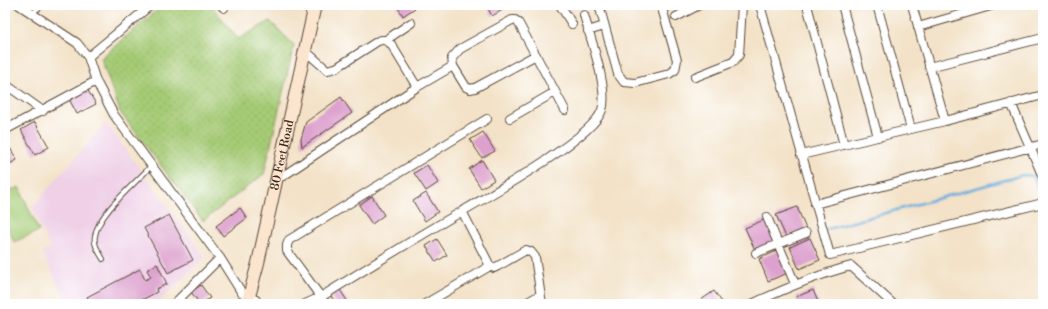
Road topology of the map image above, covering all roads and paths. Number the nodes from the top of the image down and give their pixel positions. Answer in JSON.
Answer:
{"nodes":[{"id":1,"x":44,"y":5,"type":"edge"},
{"id":2,"x":151,"y":5,"type":"edge"},
{"id":3,"x":321,"y":5,"type":"edge"},
{"id":4,"x":560,"y":5,"type":"edge"},
{"id":5,"x":599,"y":5,"type":"edge"},
{"id":6,"x":661,"y":5,"type":"edge"},
{"id":7,"x":699,"y":5,"type":"edge"},
{"id":8,"x":742,"y":5,"type":"edge"},
{"id":9,"x":760,"y":5,"type":"edge"},
{"id":10,"x":807,"y":5,"type":"edge"},
{"id":11,"x":842,"y":5,"type":"edge"},
{"id":12,"x":877,"y":5,"type":"edge"},
{"id":13,"x":912,"y":5,"type":"edge"},
{"id":14,"x":994,"y":5,"type":"edge"},
{"id":15,"x":24,"y":6,"type":"edge"},
{"id":16,"x":311,"y":9,"type":"edge"},
{"id":17,"x":32,"y":13,"type":"junction"},
{"id":18,"x":584,"y":15,"type":"dead end"},
{"id":19,"x":676,"y":17,"type":"dead end"},
{"id":20,"x":411,"y":23,"type":"dead end"},
{"id":21,"x":572,"y":24,"type":"dead end"},
{"id":22,"x":604,"y":26,"type":"junction"},
{"id":23,"x":918,"y":27,"type":"junction"},
{"id":24,"x":588,"y":31,"type":"junction"},
{"id":25,"x":1043,"y":38,"type":"edge"},
{"id":26,"x":386,"y":40,"type":"junction"},
{"id":27,"x":310,"y":55,"type":"junction"},
{"id":28,"x":536,"y":55,"type":"junction"},
{"id":29,"x":88,"y":57,"type":"junction"},
{"id":30,"x":453,"y":66,"type":"junction"},
{"id":31,"x":929,"y":67,"type":"junction"},
{"id":32,"x":694,"y":77,"type":"dead end"},
{"id":33,"x":96,"y":81,"type":"junction"},
{"id":34,"x":5,"y":84,"type":"edge"},
{"id":35,"x":417,"y":87,"type":"junction"},
{"id":36,"x":555,"y":92,"type":"junction"},
{"id":37,"x":1043,"y":95,"type":"edge"},
{"id":38,"x":1011,"y":103,"type":"junction"},
{"id":39,"x":565,"y":110,"type":"dead end"},
{"id":40,"x":42,"y":111,"type":"junction"},
{"id":41,"x":510,"y":118,"type":"dead end"},
{"id":42,"x":487,"y":119,"type":"dead end"},
{"id":43,"x":945,"y":121,"type":"junction"},
{"id":44,"x":5,"y":130,"type":"edge"},
{"id":45,"x":911,"y":130,"type":"junction"},
{"id":46,"x":878,"y":137,"type":"junction"},
{"id":47,"x":1043,"y":144,"type":"edge"},
{"id":48,"x":844,"y":145,"type":"junction"},
{"id":49,"x":1030,"y":148,"type":"junction"},
{"id":50,"x":801,"y":155,"type":"junction"},
{"id":51,"x":152,"y":166,"type":"junction"},
{"id":52,"x":283,"y":176,"type":"junction"},
{"id":53,"x":1043,"y":177,"type":"edge"},
{"id":54,"x":1043,"y":203,"type":"edge"},
{"id":55,"x":815,"y":204,"type":"junction"},
{"id":56,"x":462,"y":211,"type":"junction"},
{"id":57,"x":767,"y":217,"type":"dead end"},
{"id":58,"x":806,"y":233,"type":"dead end"},
{"id":59,"x":779,"y":245,"type":"junction"},
{"id":60,"x":756,"y":253,"type":"dead end"},
{"id":61,"x":220,"y":258,"type":"junction"},
{"id":62,"x":103,"y":259,"type":"dead end"},
{"id":63,"x":490,"y":266,"type":"junction"},
{"id":64,"x":795,"y":284,"type":"junction"},
{"id":65,"x":540,"y":295,"type":"junction"},
{"id":66,"x":321,"y":297,"type":"junction"},
{"id":67,"x":253,"y":302,"type":"edge"},
{"id":68,"x":174,"y":304,"type":"edge"},
{"id":69,"x":305,"y":304,"type":"edge"},
{"id":70,"x":326,"y":304,"type":"edge"},
{"id":71,"x":426,"y":304,"type":"edge"},
{"id":72,"x":524,"y":304,"type":"edge"},
{"id":73,"x":542,"y":304,"type":"edge"},
{"id":74,"x":752,"y":304,"type":"edge"},
{"id":75,"x":893,"y":304,"type":"edge"}],
"edges":[{"from":1,"to":17,"type":"lane"},
{"from":2,"to":29,"type":"street"},
{"from":3,"to":27,"type":"main road","name":"80 Feet Road"},
{"from":4,"to":21,"type":"street"},
{"from":5,"to":22,"type":"street"},
{"from":6,"to":22,"type":"street"},
{"from":7,"to":19,"type":"street"},
{"from":8,"to":32,"type":"street"},
{"from":9,"to":50,"type":"street"},
{"from":10,"to":48,"type":"street"},
{"from":11,"to":46,"type":"street"},
{"from":12,"to":45,"type":"street"},
{"from":13,"to":23,"type":"street"},
{"from":14,"to":23,"type":"street"},
{"from":15,"to":17,"type":"street"},
{"from":16,"to":67,"type":"main road","name":"80 Feet Road"},
{"from":17,"to":29,"type":"street"},
{"from":18,"to":24,"type":"street"},
{"from":20,"to":26,"type":"street"},
{"from":22,"to":24,"type":"street"},
{"from":23,"to":31,"type":"street"},
{"from":24,"to":56,"type":"street"},
{"from":25,"to":31,"type":"street"},
{"from":26,"to":27,"type":"street"},
{"from":26,"to":35,"type":"street"},
{"from":27,"to":52,"type":"main road","name":"80 Feet Road"},
{"from":28,"to":30,"type":"street"},
{"from":28,"to":30,"type":"street"},
{"from":28,"to":36,"type":"street"},
{"from":29,"to":33,"type":"street"},
{"from":30,"to":35,"type":"street"},
{"from":31,"to":43,"type":"street"},
{"from":33,"to":40,"type":"street"},
{"from":33,"to":51,"type":"street"},
{"from":34,"to":40,"type":"street"},
{"from":35,"to":52,"type":"street"},
{"from":36,"to":39,"type":"street"},
{"from":36,"to":41,"type":"street"},
{"from":37,"to":38,"type":"street"},
{"from":38,"to":43,"type":"street"},
{"from":38,"to":49,"type":"street"},
{"from":40,"to":44,"type":"street"},
{"from":42,"to":66,"type":"street"},
{"from":43,"to":45,"type":"street"},
{"from":45,"to":46,"type":"street"},
{"from":46,"to":48,"type":"street"},
{"from":47,"to":49,"type":"street"},
{"from":48,"to":50,"type":"street"},
{"from":49,"to":53,"type":"street"},
{"from":49,"to":55,"type":"street"},
{"from":50,"to":55,"type":"street"},
{"from":51,"to":61,"type":"street"},
{"from":51,"to":62,"type":"lane"},
{"from":52,"to":67,"type":"main road","name":"80 Feet Road"},
{"from":54,"to":55,"type":"street"},
{"from":56,"to":63,"type":"street"},
{"from":56,"to":66,"type":"street"},
{"from":57,"to":59,"type":"street"},
{"from":58,"to":59,"type":"street"},
{"from":59,"to":60,"type":"street"},
{"from":59,"to":64,"type":"street"},
{"from":61,"to":67,"type":"street"},
{"from":61,"to":68,"type":"street"},
{"from":63,"to":65,"type":"street"},
{"from":63,"to":71,"type":"street"},
{"from":64,"to":74,"type":"street"},
{"from":64,"to":75,"type":"street"},
{"from":65,"to":72,"type":"street"},
{"from":65,"to":73,"type":"street"},
{"from":66,"to":69,"type":"street"},
{"from":66,"to":70,"type":"street"}]}
